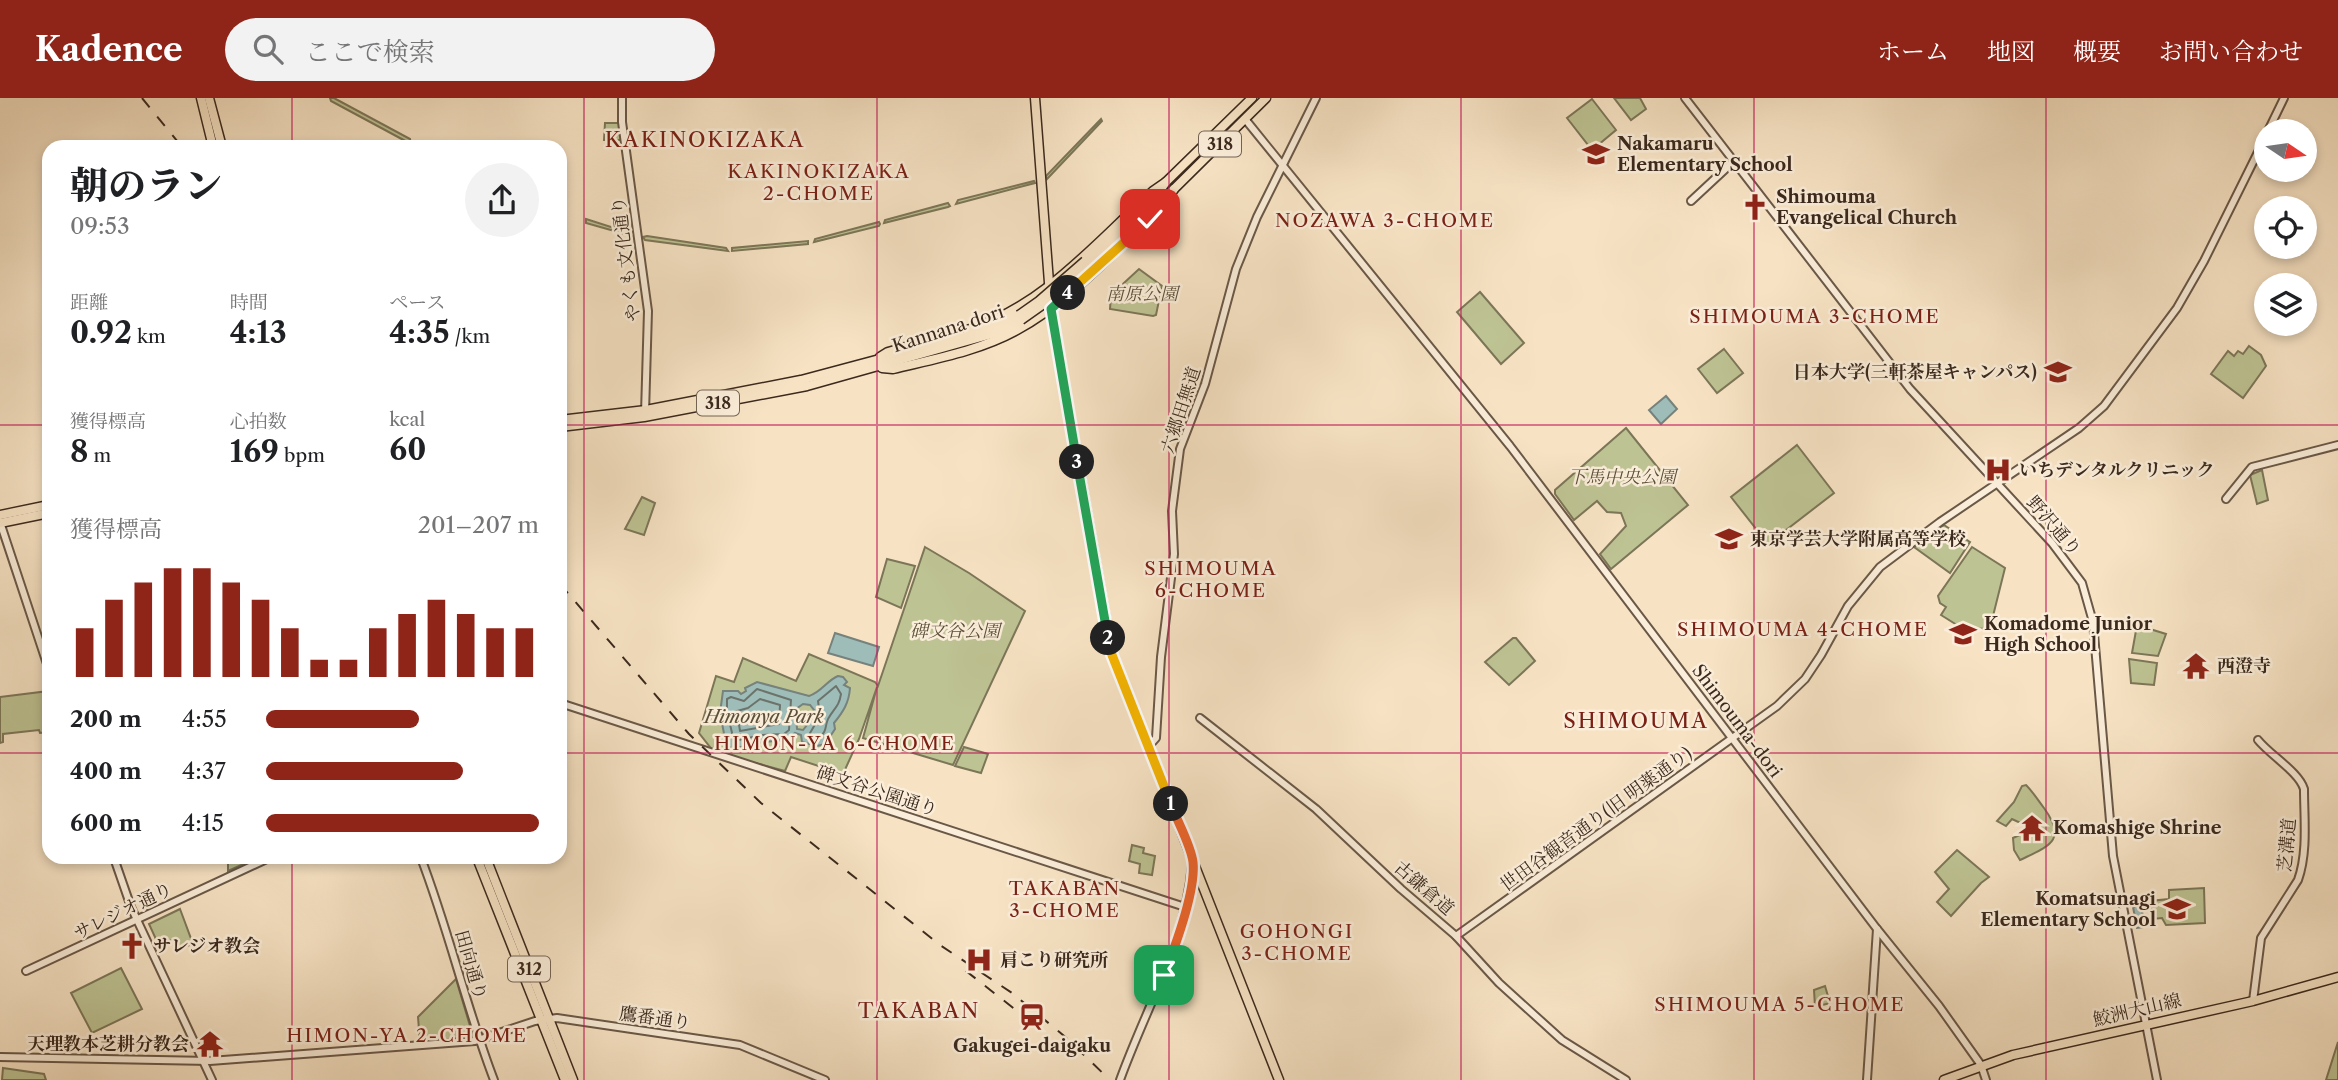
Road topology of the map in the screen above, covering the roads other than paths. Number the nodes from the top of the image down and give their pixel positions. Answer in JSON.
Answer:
{"nodes":[{"id":1,"x":201,"y":98,"type":"edge"},
{"id":2,"x":209,"y":98,"type":"edge"},
{"id":3,"x":622,"y":98,"type":"edge"},
{"id":4,"x":1035,"y":98,"type":"edge"},
{"id":5,"x":1252,"y":98,"type":"edge"},
{"id":6,"x":1266,"y":98,"type":"edge"},
{"id":7,"x":1316,"y":98,"type":"edge"},
{"id":8,"x":1685,"y":98,"type":"edge"},
{"id":9,"x":2284,"y":98,"type":"edge"},
{"id":10,"x":1245,"y":119,"type":"junction"},
{"id":11,"x":2274,"y":119,"type":"edge"},
{"id":12,"x":211,"y":140,"type":"edge"},
{"id":13,"x":220,"y":140,"type":"edge"},
{"id":14,"x":2254,"y":159,"type":"edge"},
{"id":15,"x":1734,"y":161,"type":"junction"},
{"id":16,"x":1283,"y":166,"type":"junction"},
{"id":17,"x":1166,"y":182,"type":"junction"},
{"id":18,"x":1174,"y":189,"type":"junction"},
{"id":19,"x":1691,"y":201,"type":"dead end"},
{"id":20,"x":1047,"y":262,"type":"junction"},
{"id":21,"x":1086,"y":265,"type":"junction"},
{"id":22,"x":1066,"y":271,"type":"junction"},
{"id":23,"x":1049,"y":285,"type":"junction"},
{"id":24,"x":1077,"y":285,"type":"junction"},
{"id":25,"x":1051,"y":309,"type":"junction"},
{"id":26,"x":875,"y":365,"type":"junction"},
{"id":27,"x":645,"y":414,"type":"junction"},
{"id":28,"x":567,"y":419,"type":"edge"},
{"id":29,"x":567,"y":426,"type":"edge"},
{"id":30,"x":2338,"y":445,"type":"edge"},
{"id":31,"x":1997,"y":482,"type":"junction"},
{"id":32,"x":2226,"y":499,"type":"dead end"},
{"id":33,"x":42,"y":506,"type":"edge"},
{"id":34,"x":42,"y":514,"type":"edge"},
{"id":35,"x":0,"y":515,"type":"edge"},
{"id":36,"x":0,"y":522,"type":"edge"},
{"id":37,"x":42,"y":649,"type":"edge"},
{"id":38,"x":567,"y":705,"type":"edge"},
{"id":39,"x":1200,"y":718,"type":"dead end"},
{"id":40,"x":1733,"y":737,"type":"junction"},
{"id":41,"x":2258,"y":740,"type":"dead end"},
{"id":42,"x":1148,"y":747,"type":"junction"},
{"id":43,"x":1193,"y":862,"type":"junction"},
{"id":44,"x":116,"y":864,"type":"edge"},
{"id":45,"x":256,"y":864,"type":"edge"},
{"id":46,"x":423,"y":864,"type":"edge"},
{"id":47,"x":480,"y":864,"type":"edge"},
{"id":48,"x":488,"y":864,"type":"edge"},
{"id":49,"x":1185,"y":906,"type":"junction"},
{"id":50,"x":137,"y":919,"type":"junction"},
{"id":51,"x":1877,"y":929,"type":"junction"},
{"id":52,"x":1457,"y":936,"type":"junction"},
{"id":53,"x":26,"y":971,"type":"dead end"},
{"id":54,"x":2338,"y":977,"type":"edge"},
{"id":55,"x":2253,"y":1002,"type":"junction"},
{"id":56,"x":545,"y":1020,"type":"junction"},
{"id":57,"x":2145,"y":1025,"type":"junction"},
{"id":58,"x":479,"y":1040,"type":"junction"},
{"id":59,"x":0,"y":1057,"type":"edge"},
{"id":60,"x":203,"y":1060,"type":"junction"},
{"id":61,"x":1981,"y":1065,"type":"junction"},
{"id":62,"x":212,"y":1080,"type":"edge"},
{"id":63,"x":494,"y":1080,"type":"edge"},
{"id":64,"x":565,"y":1080,"type":"edge"},
{"id":65,"x":573,"y":1080,"type":"edge"},
{"id":66,"x":824,"y":1080,"type":"edge"},
{"id":67,"x":1120,"y":1080,"type":"edge"},
{"id":68,"x":1279,"y":1080,"type":"edge"},
{"id":69,"x":1626,"y":1080,"type":"edge"},
{"id":70,"x":1867,"y":1080,"type":"edge"},
{"id":71,"x":1944,"y":1080,"type":"edge"},
{"id":72,"x":1986,"y":1080,"type":"edge"},
{"id":73,"x":2157,"y":1080,"type":"edge"}],
"edges":[{"from":1,"to":12,"type":"main road"},
{"from":2,"to":13,"type":"main road"},
{"from":3,"to":27,"type":"street","name":"やくも文化通り"},
{"from":4,"to":20,"type":"main road"},
{"from":5,"to":17,"type":"main road","name":"Kannana dori","number":"318"},
{"from":6,"to":10,"type":"main road","name":"Kannana dori","number":"318"},
{"from":7,"to":16,"type":"street","name":"六郷田無道"},
{"from":8,"to":15,"type":"street","name":"野沢通り"},
{"from":9,"to":11,"type":"street"},
{"from":10,"to":16,"type":"street","name":"Shimouma-dori"},
{"from":10,"to":18,"type":"main road","name":"Kannana dori","number":"318"},
{"from":14,"to":31,"type":"street"},
{"from":15,"to":19,"type":"street"},
{"from":15,"to":31,"type":"street","name":"野沢通り"},
{"from":16,"to":40,"type":"street","name":"Shimouma-dori"},
{"from":16,"to":42,"type":"street","name":"六郷田無道"},
{"from":17,"to":21,"type":"main road","name":"Kannana dori","number":"318"},
{"from":17,"to":22,"type":"main road"},
{"from":18,"to":21,"type":"main road","name":"Kannana dori","number":"318"},
{"from":18,"to":24,"type":"main road"},
{"from":20,"to":22,"type":"main road"},
{"from":20,"to":23,"type":"main road"},
{"from":21,"to":26,"type":"main road","name":"Kannana dori","number":"318","bridge":true},
{"from":22,"to":23,"type":"main road"},
{"from":22,"to":24,"type":"main road"},
{"from":23,"to":25,"type":"main road"},
{"from":23,"to":26,"type":"main road"},
{"from":24,"to":25,"type":"main road"},
{"from":25,"to":26,"type":"main road"},
{"from":25,"to":42,"type":"main road"},
{"from":26,"to":27,"type":"main road","name":"Kannana dori","number":"318"},
{"from":27,"to":28,"type":"main road","name":"Kannana dori","number":"318"},
{"from":27,"to":29,"type":"main road","name":"Kannana dori","number":"318"},
{"from":30,"to":32,"type":"street"},
{"from":31,"to":40,"type":"street","name":"世田谷観音通り(旧 明薬通り)"},
{"from":31,"to":57,"type":"street","name":"野沢通り"},
{"from":33,"to":35,"type":"main road"},
{"from":34,"to":36,"type":"main road"},
{"from":36,"to":37,"type":"street"},
{"from":38,"to":49,"type":"street","name":"碑文谷公園通り"},
{"from":39,"to":52,"type":"street","name":"古鎌倉道"},
{"from":40,"to":51,"type":"street","name":"Shimouma-dori"},
{"from":40,"to":52,"type":"street","name":"世田谷観音通り(旧 明薬通り)"},
{"from":41,"to":55,"type":"street","name":"芝溝道"},
{"from":42,"to":43,"type":"main road"},
{"from":43,"to":49,"type":"street"},
{"from":43,"to":68,"type":"main road"},
{"from":44,"to":50,"type":"street"},
{"from":45,"to":50,"type":"street","name":"サレジオ通り"},
{"from":46,"to":58,"type":"street","name":"田向通り"},
{"from":47,"to":56,"type":"main road","number":"312"},
{"from":48,"to":56,"type":"main road","number":"312"},
{"from":49,"to":67,"type":"street"},
{"from":50,"to":53,"type":"street","name":"サレジオ通り"},
{"from":50,"to":60,"type":"street"},
{"from":51,"to":61,"type":"street","name":"Shimouma-dori"},
{"from":51,"to":70,"type":"street"},
{"from":52,"to":69,"type":"street","name":"古鎌倉道"},
{"from":54,"to":55,"type":"main road","name":"鮫洲大山線"},
{"from":55,"to":57,"type":"main road","name":"鮫洲大山線"},
{"from":56,"to":58,"type":"street","name":"鷹番通り"},
{"from":56,"to":64,"type":"main road","number":"312"},
{"from":56,"to":65,"type":"main road","number":"312"},
{"from":56,"to":66,"type":"street","name":"鷹番通り"},
{"from":57,"to":61,"type":"main road","name":"鮫洲大山線"},
{"from":57,"to":73,"type":"street","name":"野沢通り"},
{"from":58,"to":60,"type":"street","name":"鷹番通り"},
{"from":58,"to":63,"type":"street","name":"田向通り"},
{"from":59,"to":60,"type":"street","name":"鷹番通り"},
{"from":60,"to":62,"type":"street"},
{"from":61,"to":71,"type":"main road","name":"鮫洲大山線"},
{"from":61,"to":72,"type":"street"}]}
